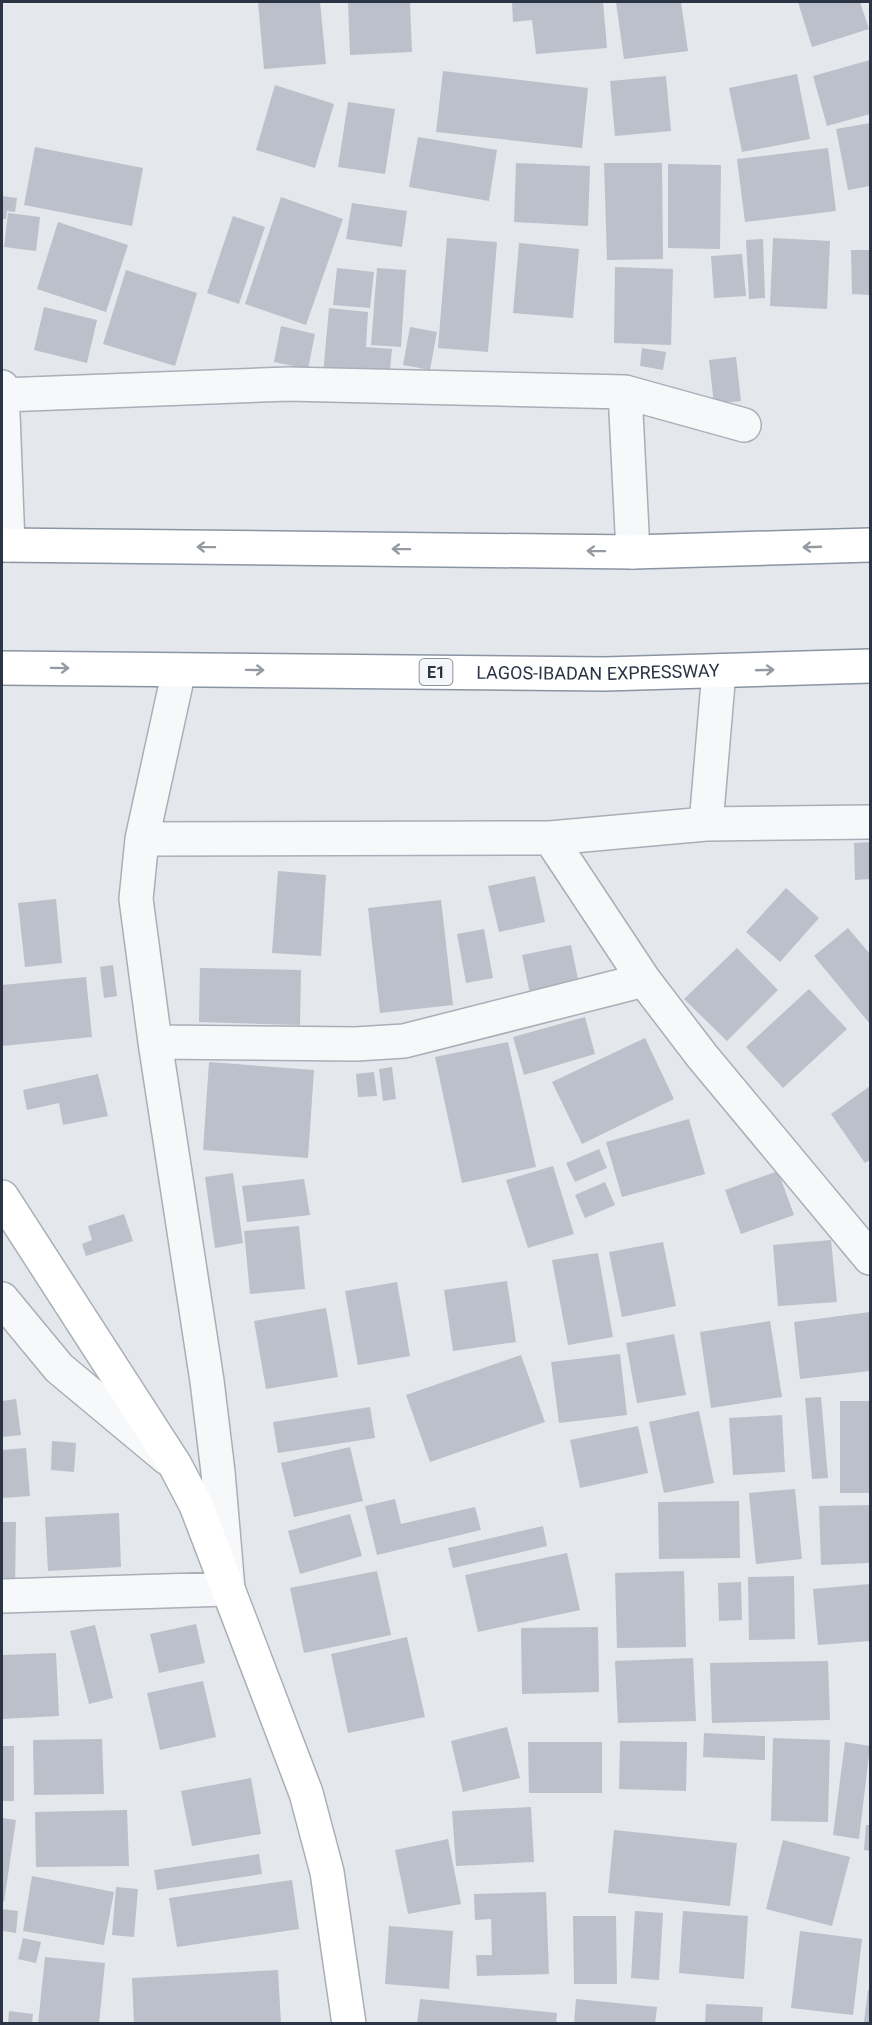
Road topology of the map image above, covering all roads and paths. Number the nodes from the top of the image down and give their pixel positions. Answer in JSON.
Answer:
{"nodes":[{"id":1,"x":2,"y":391,"type":"edge"},
{"id":2,"x":625,"y":392,"type":"junction"},
{"id":3,"x":744,"y":424,"type":"dead end"},
{"id":4,"x":5,"y":545,"type":"edge"},
{"id":5,"x":870,"y":545,"type":"edge"},
{"id":6,"x":633,"y":552,"type":"junction"},
{"id":7,"x":870,"y":666,"type":"edge"},
{"id":8,"x":2,"y":668,"type":"edge"},
{"id":9,"x":179,"y":670,"type":"junction"},
{"id":10,"x":719,"y":671,"type":"junction"},
{"id":11,"x":870,"y":822,"type":"edge"},
{"id":12,"x":706,"y":824,"type":"junction"},
{"id":13,"x":550,"y":838,"type":"junction"},
{"id":14,"x":142,"y":839,"type":"junction"},
{"id":15,"x":644,"y":980,"type":"junction"},
{"id":16,"x":155,"y":1042,"type":"junction"},
{"id":17,"x":2,"y":1197,"type":"edge"},
{"id":18,"x":870,"y":1258,"type":"edge"},
{"id":19,"x":2,"y":1299,"type":"edge"},
{"id":20,"x":175,"y":1465,"type":"junction"},
{"id":21,"x":228,"y":1589,"type":"junction"},
{"id":22,"x":2,"y":1596,"type":"edge"},
{"id":23,"x":349,"y":2024,"type":"edge"}],
"edges":[{"from":1,"to":2,"type":"street"},
{"from":1,"to":4,"type":"street"},
{"from":2,"to":3,"type":"street"},
{"from":2,"to":6,"type":"street"},
{"from":6,"to":4,"type":"main road","one_way":true},
{"from":5,"to":6,"type":"main road","one_way":true},
{"from":10,"to":7,"type":"main road","name":"LAGOS-IBADAN EXPRESSWAY","number":"E1","one_way":true},
{"from":8,"to":9,"type":"main road","name":"LAGOS-IBADAN EXPRESSWAY","number":"E1","one_way":true},
{"from":9,"to":10,"type":"main road","name":"LAGOS-IBADAN EXPRESSWAY","number":"E1","one_way":true},
{"from":9,"to":14,"type":"street"},
{"from":10,"to":12,"type":"street"},
{"from":11,"to":12,"type":"street"},
{"from":12,"to":13,"type":"street"},
{"from":13,"to":14,"type":"street"},
{"from":13,"to":15,"type":"street"},
{"from":14,"to":16,"type":"street"},
{"from":15,"to":16,"type":"street"},
{"from":15,"to":18,"type":"street"},
{"from":16,"to":21,"type":"street"},
{"from":17,"to":20,"type":"main road"},
{"from":19,"to":20,"type":"street"},
{"from":20,"to":21,"type":"main road"},
{"from":21,"to":22,"type":"street"},
{"from":21,"to":23,"type":"main road"}]}
